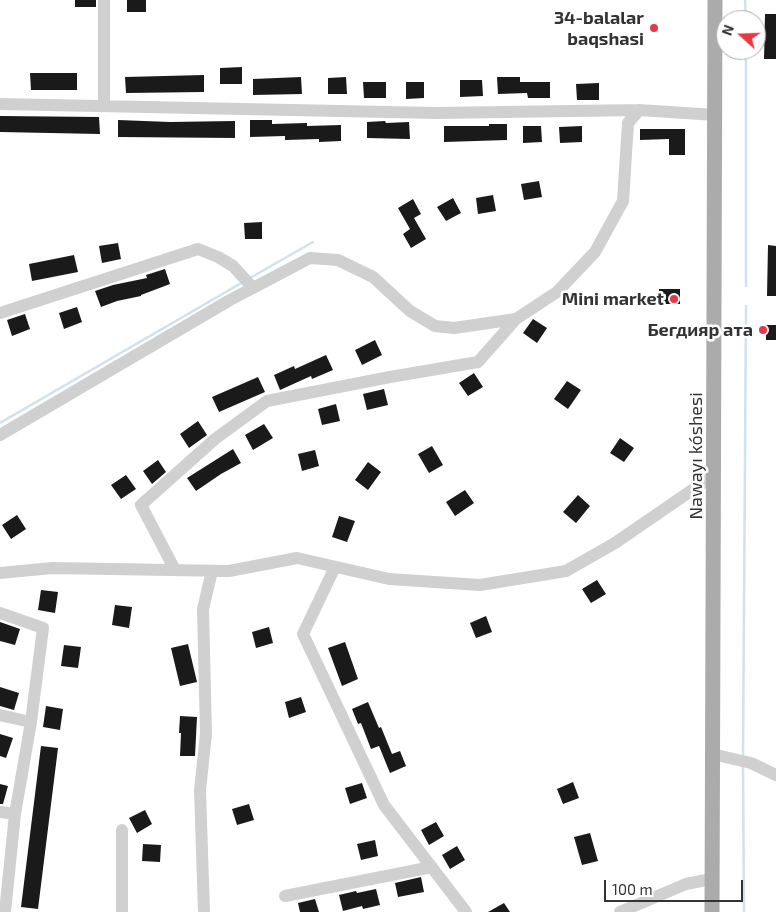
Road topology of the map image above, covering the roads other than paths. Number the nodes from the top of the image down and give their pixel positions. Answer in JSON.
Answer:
{"nodes":[{"id":1,"x":104,"y":0,"type":"edge"},
{"id":2,"x":715,"y":0,"type":"edge"},
{"id":3,"x":0,"y":104,"type":"edge"},
{"id":4,"x":104,"y":105,"type":"junction"},
{"id":5,"x":639,"y":110,"type":"junction"},
{"id":6,"x":716,"y":115,"type":"junction"},
{"id":7,"x":253,"y":288,"type":"junction"},
{"id":8,"x":0,"y":313,"type":"edge"},
{"id":9,"x":516,"y":319,"type":"junction"},
{"id":10,"x":0,"y":434,"type":"edge"},
{"id":11,"x":714,"y":475,"type":"junction"},
{"id":12,"x":335,"y":567,"type":"junction"},
{"id":13,"x":176,"y":570,"type":"junction"},
{"id":14,"x":212,"y":571,"type":"junction"},
{"id":15,"x":0,"y":573,"type":"edge"},
{"id":16,"x":0,"y":613,"type":"edge"},
{"id":17,"x":0,"y":716,"type":"edge"},
{"id":18,"x":31,"y":722,"type":"junction"},
{"id":19,"x":712,"y":754,"type":"junction"},
{"id":20,"x":776,"y":775,"type":"edge"},
{"id":21,"x":0,"y":812,"type":"edge"},
{"id":22,"x":14,"y":814,"type":"junction"},
{"id":23,"x":122,"y":830,"type":"dead end"},
{"id":24,"x":432,"y":867,"type":"junction"},
{"id":25,"x":712,"y":879,"type":"junction"},
{"id":26,"x":285,"y":896,"type":"dead end"},
{"id":27,"x":6,"y":912,"type":"edge"},
{"id":28,"x":122,"y":912,"type":"edge"},
{"id":29,"x":204,"y":912,"type":"edge"},
{"id":30,"x":466,"y":912,"type":"edge"},
{"id":31,"x":620,"y":912,"type":"edge"},
{"id":32,"x":712,"y":912,"type":"edge"}],
"edges":[{"from":1,"to":4,"type":"street"},
{"from":2,"to":6,"type":"main road","name":"Nawayı kóshesi"},
{"from":3,"to":4,"type":"street"},
{"from":4,"to":5,"type":"street"},
{"from":5,"to":6,"type":"street"},
{"from":5,"to":9,"type":"street"},
{"from":6,"to":11,"type":"main road","name":"Nawayı kóshesi"},
{"from":7,"to":8,"type":"street"},
{"from":7,"to":9,"type":"street"},
{"from":7,"to":10,"type":"street"},
{"from":9,"to":13,"type":"street"},
{"from":11,"to":12,"type":"street"},
{"from":11,"to":19,"type":"main road","name":"Nawayı kóshesi"},
{"from":12,"to":14,"type":"street"},
{"from":12,"to":24,"type":"street"},
{"from":13,"to":14,"type":"street"},
{"from":13,"to":15,"type":"street"},
{"from":14,"to":29,"type":"street"},
{"from":16,"to":18,"type":"street"},
{"from":17,"to":18,"type":"street"},
{"from":18,"to":22,"type":"street"},
{"from":19,"to":20,"type":"street"},
{"from":19,"to":25,"type":"main road","name":"Nawayı kóshesi"},
{"from":21,"to":22,"type":"street"},
{"from":22,"to":27,"type":"street"},
{"from":23,"to":28,"type":"street"},
{"from":24,"to":26,"type":"street"},
{"from":24,"to":30,"type":"street"},
{"from":25,"to":31,"type":"street"},
{"from":25,"to":32,"type":"main road","name":"Nawayı kóshesi"}]}
